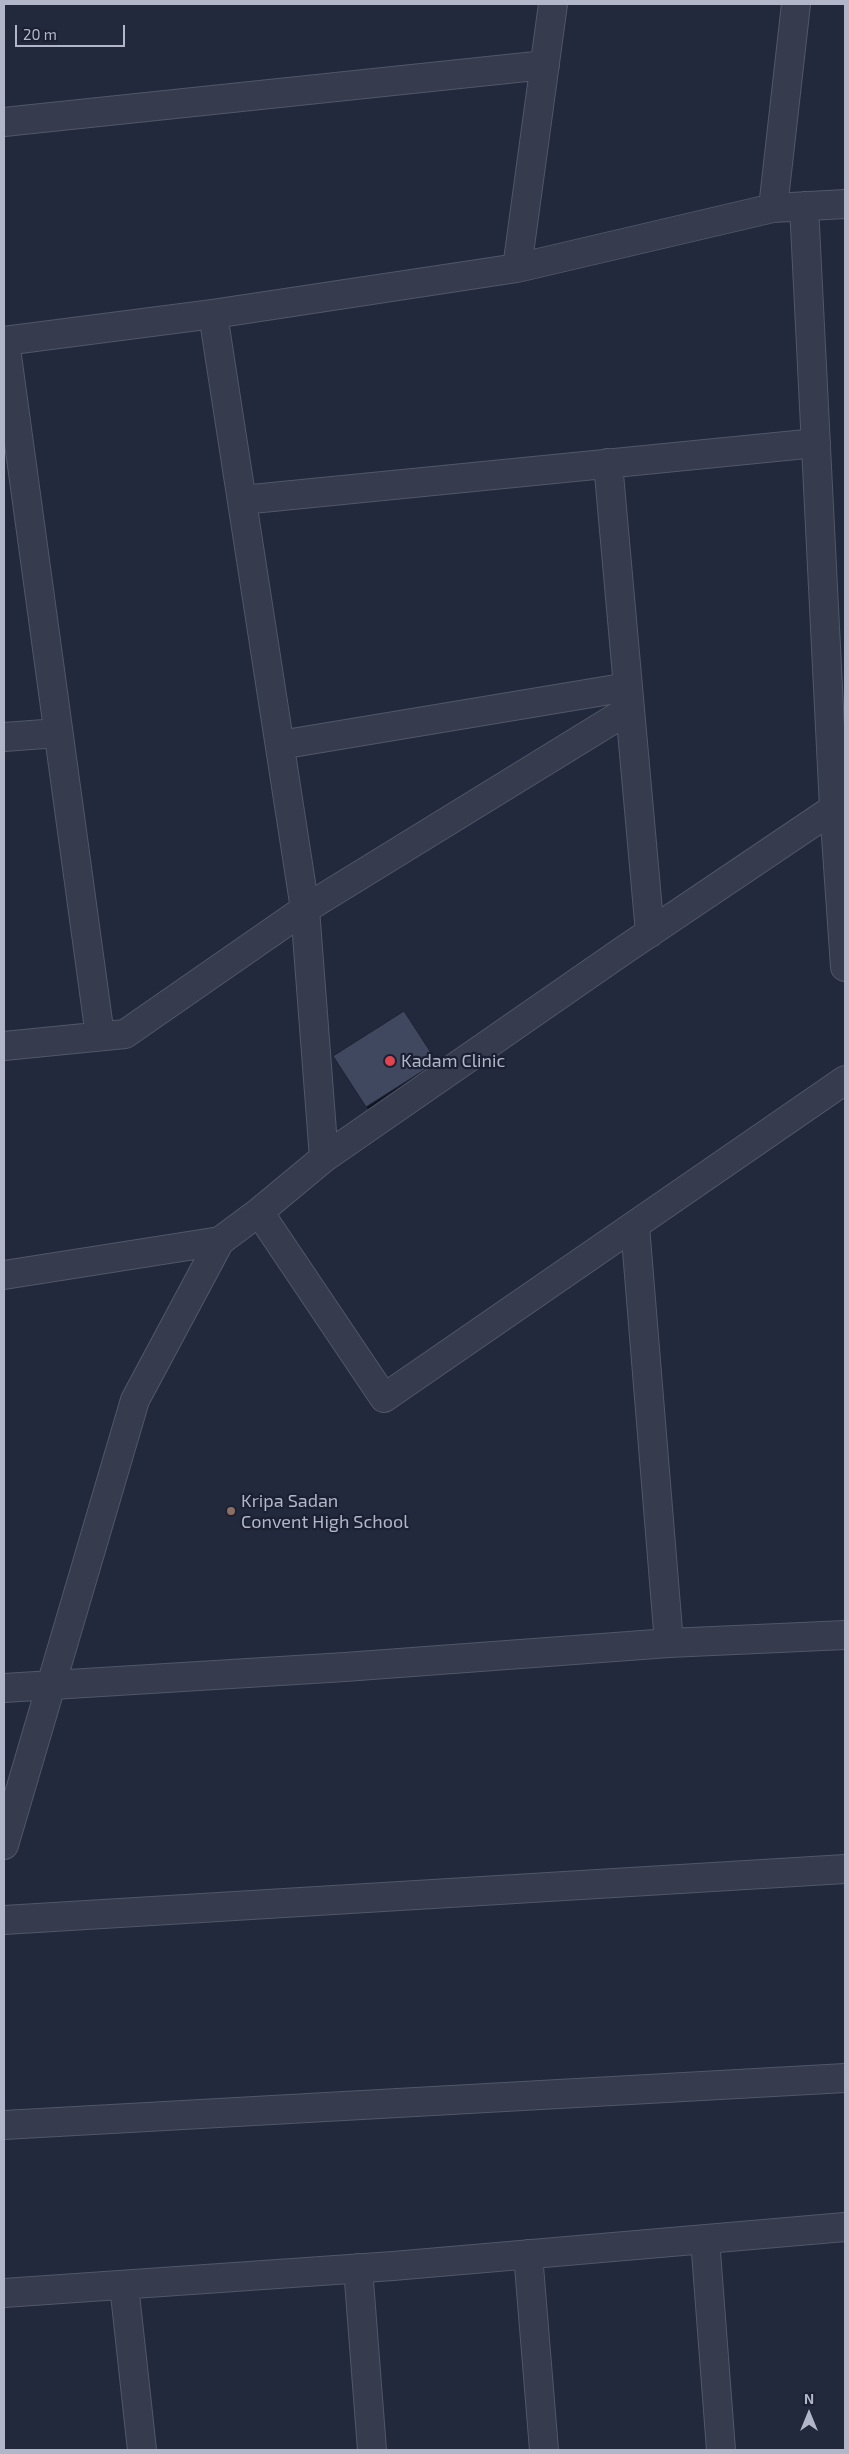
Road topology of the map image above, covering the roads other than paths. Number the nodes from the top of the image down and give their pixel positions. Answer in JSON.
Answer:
{"nodes":[{"id":1,"x":553,"y":4,"type":"edge"},
{"id":2,"x":796,"y":4,"type":"edge"},
{"id":3,"x":544,"y":65,"type":"junction"},
{"id":4,"x":4,"y":122,"type":"edge"},
{"id":5,"x":845,"y":204,"type":"edge"},
{"id":6,"x":804,"y":206,"type":"junction"},
{"id":7,"x":773,"y":208,"type":"junction"},
{"id":8,"x":517,"y":268,"type":"junction"},
{"id":9,"x":213,"y":314,"type":"junction"},
{"id":10,"x":5,"y":341,"type":"edge"},
{"id":11,"x":816,"y":443,"type":"junction"},
{"id":12,"x":608,"y":463,"type":"junction"},
{"id":13,"x":242,"y":500,"type":"junction"},
{"id":14,"x":629,"y":698,"type":"junction"},
{"id":15,"x":58,"y":732,"type":"junction"},
{"id":16,"x":4,"y":737,"type":"edge"},
{"id":17,"x":280,"y":745,"type":"junction"},
{"id":18,"x":840,"y":804,"type":"edge"},
{"id":19,"x":305,"y":909,"type":"junction"},
{"id":20,"x":650,"y":933,"type":"junction"},
{"id":21,"x":845,"y":967,"type":"edge"},
{"id":22,"x":100,"y":1036,"type":"junction"},
{"id":23,"x":4,"y":1046,"type":"edge"},
{"id":24,"x":845,"y":1080,"type":"edge"},
{"id":25,"x":324,"y":1158,"type":"junction"},
{"id":26,"x":259,"y":1212,"type":"junction"},
{"id":27,"x":635,"y":1226,"type":"junction"},
{"id":28,"x":220,"y":1241,"type":"junction"},
{"id":29,"x":4,"y":1275,"type":"edge"},
{"id":30,"x":845,"y":1635,"type":"edge"},
{"id":31,"x":668,"y":1643,"type":"junction"},
{"id":32,"x":51,"y":1684,"type":"junction"},
{"id":33,"x":4,"y":1688,"type":"edge"},
{"id":34,"x":4,"y":1845,"type":"edge"},
{"id":35,"x":845,"y":1869,"type":"edge"},
{"id":36,"x":4,"y":1920,"type":"edge"},
{"id":37,"x":845,"y":2078,"type":"edge"},
{"id":38,"x":4,"y":2124,"type":"edge"},
{"id":39,"x":845,"y":2227,"type":"edge"},
{"id":40,"x":705,"y":2239,"type":"junction"},
{"id":41,"x":528,"y":2254,"type":"junction"},
{"id":42,"x":358,"y":2268,"type":"junction"},
{"id":43,"x":124,"y":2285,"type":"junction"},
{"id":44,"x":4,"y":2293,"type":"edge"},
{"id":45,"x":142,"y":2450,"type":"edge"},
{"id":46,"x":372,"y":2450,"type":"edge"},
{"id":47,"x":544,"y":2450,"type":"edge"},
{"id":48,"x":721,"y":2450,"type":"edge"}],
"edges":[{"from":1,"to":3,"type":"street"},
{"from":2,"to":7,"type":"street"},
{"from":3,"to":4,"type":"street"},
{"from":3,"to":8,"type":"street"},
{"from":5,"to":6,"type":"street"},
{"from":6,"to":7,"type":"street"},
{"from":6,"to":11,"type":"street"},
{"from":7,"to":8,"type":"street"},
{"from":8,"to":9,"type":"street"},
{"from":9,"to":10,"type":"street"},
{"from":9,"to":13,"type":"street"},
{"from":10,"to":15,"type":"street"},
{"from":11,"to":12,"type":"street"},
{"from":11,"to":18,"type":"street"},
{"from":12,"to":13,"type":"street"},
{"from":12,"to":14,"type":"street"},
{"from":13,"to":17,"type":"street"},
{"from":14,"to":17,"type":"street"},
{"from":14,"to":19,"type":"street"},
{"from":14,"to":20,"type":"street"},
{"from":15,"to":16,"type":"street"},
{"from":15,"to":22,"type":"street"},
{"from":17,"to":19,"type":"street"},
{"from":18,"to":20,"type":"street"},
{"from":18,"to":21,"type":"street"},
{"from":19,"to":22,"type":"street"},
{"from":19,"to":25,"type":"street"},
{"from":20,"to":25,"type":"street"},
{"from":22,"to":23,"type":"street"},
{"from":24,"to":27,"type":"street"},
{"from":25,"to":26,"type":"street"},
{"from":26,"to":27,"type":"street"},
{"from":26,"to":28,"type":"street"},
{"from":27,"to":31,"type":"street"},
{"from":28,"to":29,"type":"street"},
{"from":28,"to":32,"type":"street"},
{"from":30,"to":31,"type":"street"},
{"from":31,"to":32,"type":"street"},
{"from":32,"to":33,"type":"street"},
{"from":32,"to":34,"type":"street"},
{"from":35,"to":36,"type":"street"},
{"from":37,"to":38,"type":"street"},
{"from":39,"to":40,"type":"street"},
{"from":40,"to":41,"type":"street"},
{"from":40,"to":48,"type":"street"},
{"from":41,"to":42,"type":"street"},
{"from":41,"to":47,"type":"street"},
{"from":42,"to":43,"type":"street"},
{"from":42,"to":46,"type":"street"},
{"from":43,"to":44,"type":"street"},
{"from":43,"to":45,"type":"street"}]}
